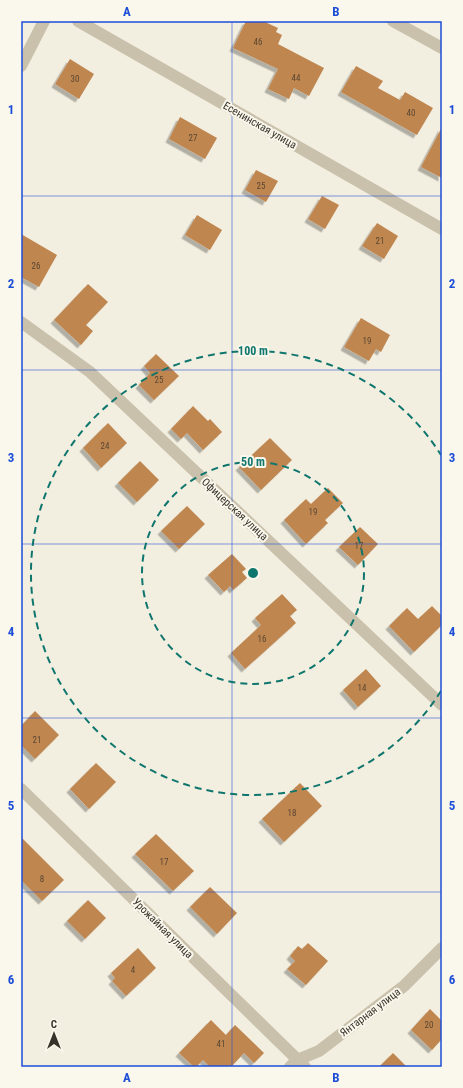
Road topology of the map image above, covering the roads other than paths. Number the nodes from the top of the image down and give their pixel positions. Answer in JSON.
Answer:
{"nodes":[{"id":1,"x":44,"y":21,"type":"edge"},
{"id":2,"x":78,"y":21,"type":"edge"},
{"id":3,"x":393,"y":21,"type":"edge"},
{"id":4,"x":442,"y":48,"type":"edge"},
{"id":5,"x":21,"y":66,"type":"edge"},
{"id":6,"x":442,"y":229,"type":"edge"},
{"id":7,"x":21,"y":322,"type":"edge"},
{"id":8,"x":442,"y":705,"type":"edge"},
{"id":9,"x":21,"y":789,"type":"edge"},
{"id":10,"x":442,"y":948,"type":"edge"},
{"id":11,"x":297,"y":1065,"type":"edge"}],
"edges":[{"from":1,"to":5,"type":"street"},
{"from":2,"to":6,"type":"street","name":"Есенинская улица"},
{"from":3,"to":4,"type":"street"},
{"from":7,"to":8,"type":"street","name":"Офицерская улица"},
{"from":9,"to":11,"type":"street","name":"Урожайная улица"},
{"from":10,"to":11,"type":"street","name":"Янтарная улица"}]}
